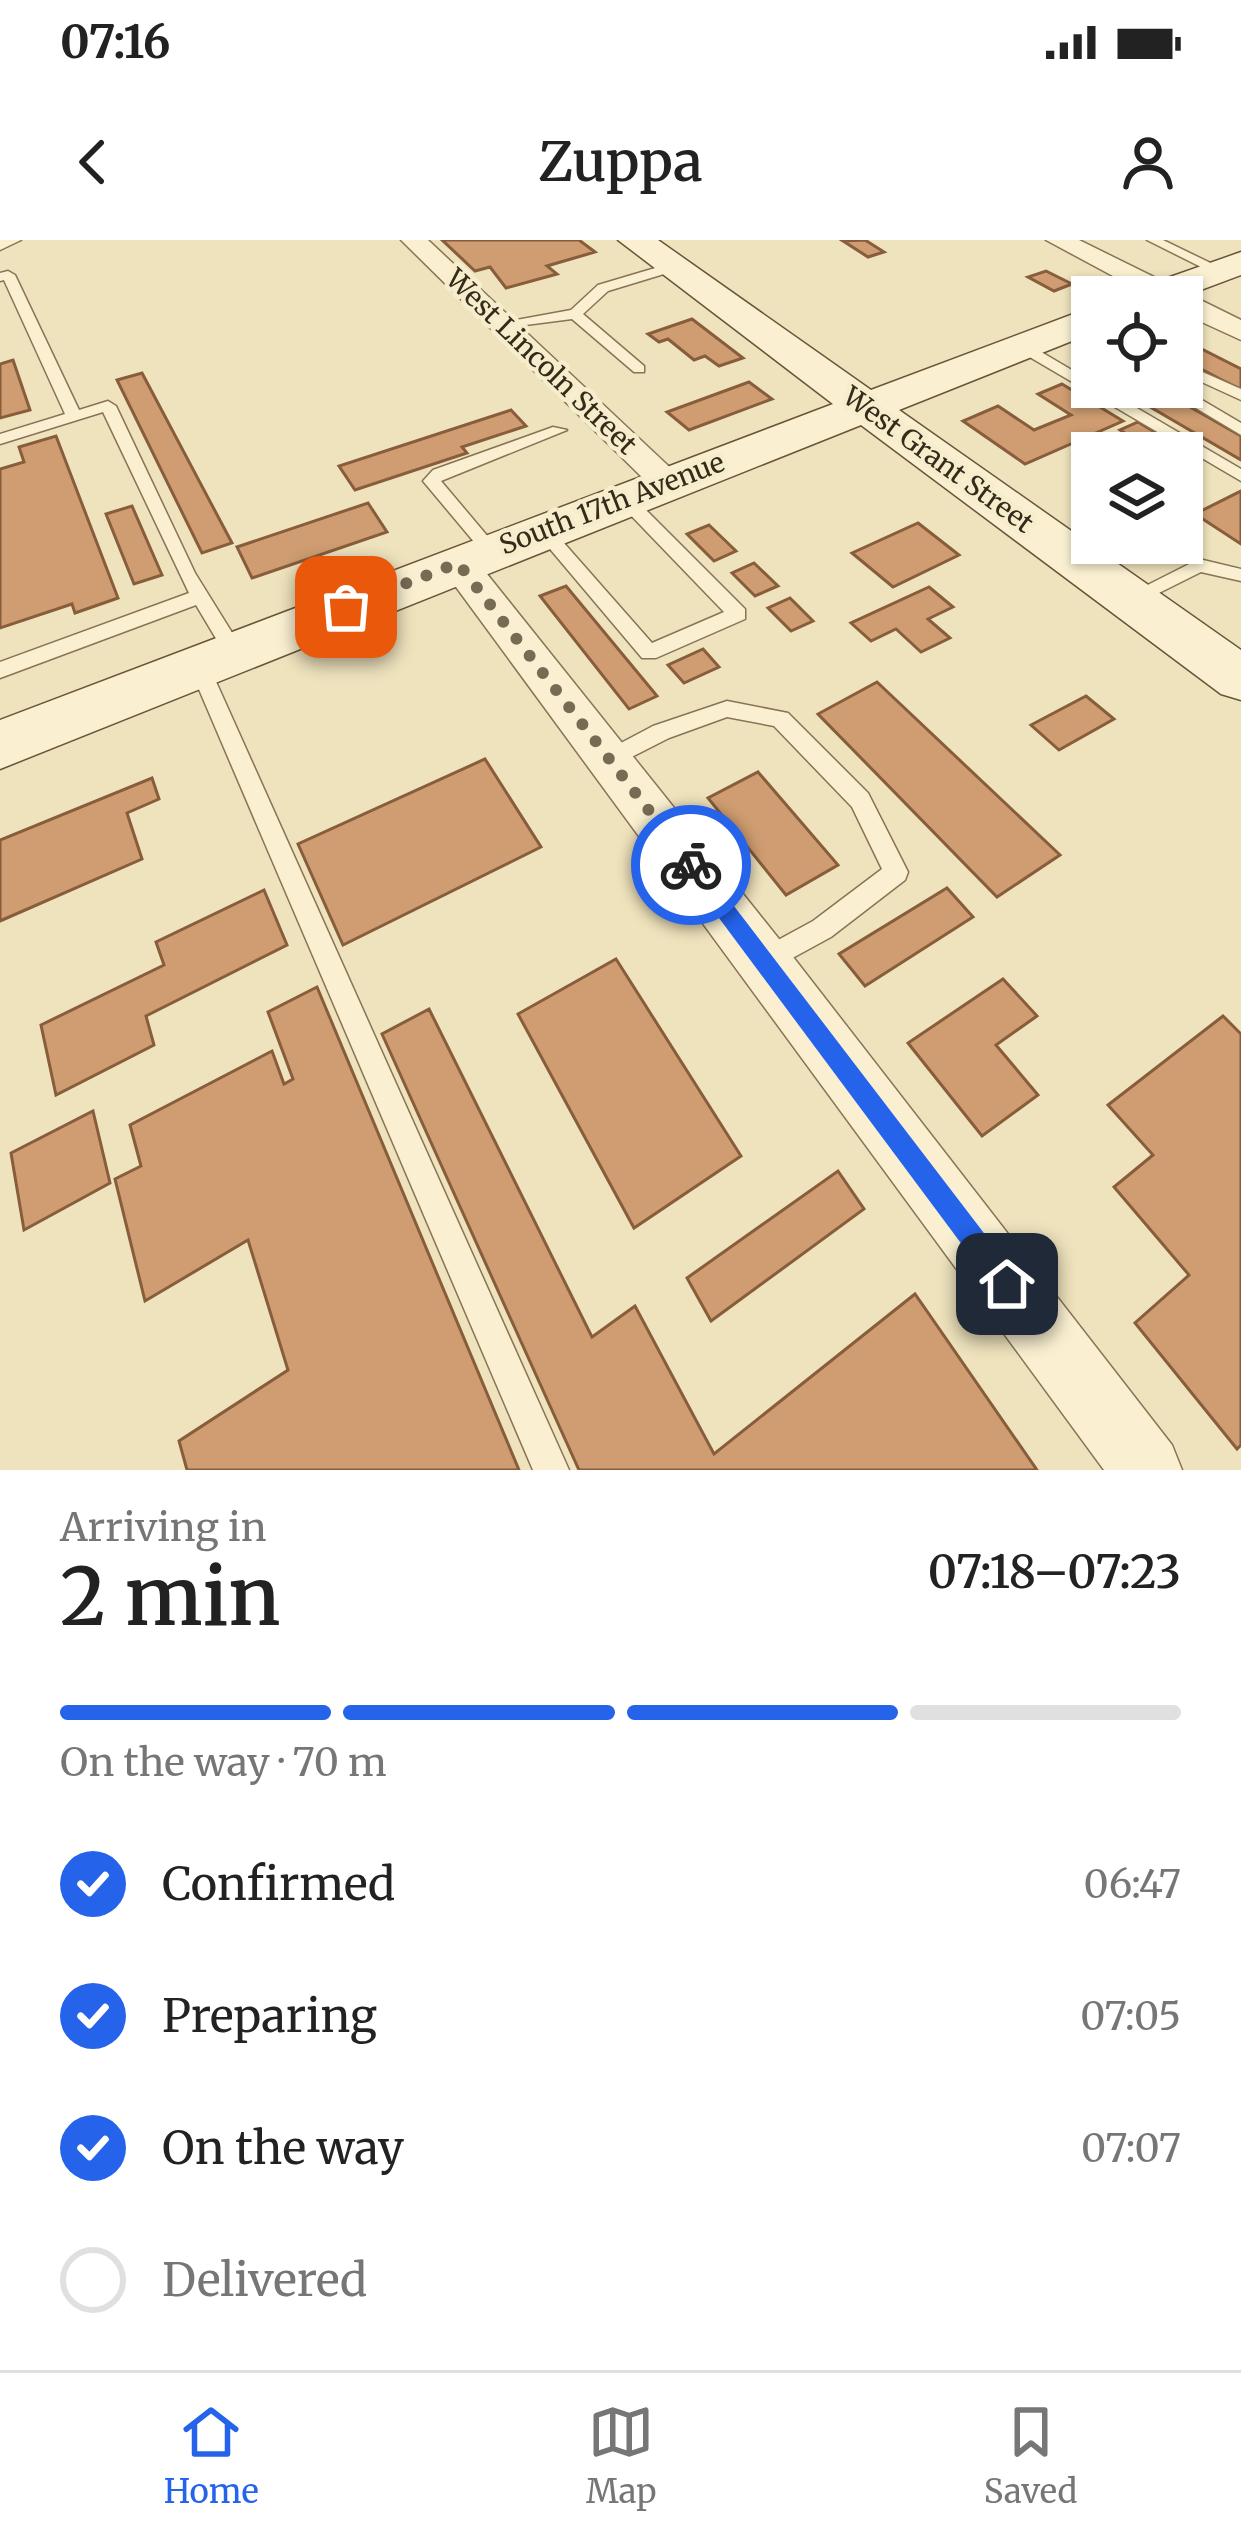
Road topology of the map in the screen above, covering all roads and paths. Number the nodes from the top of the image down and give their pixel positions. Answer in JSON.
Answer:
{"nodes":[{"id":1,"x":414,"y":240,"type":"edge"},
{"id":2,"x":635,"y":240,"type":"edge"},
{"id":3,"x":1059,"y":240,"type":"edge"},
{"id":4,"x":1153,"y":240,"type":"edge"},
{"id":5,"x":672,"y":267,"type":"junction"},
{"id":6,"x":1230,"y":267,"type":"edge"},
{"id":7,"x":1127,"y":276,"type":"edge"},
{"id":8,"x":0,"y":277,"type":"edge"},
{"id":9,"x":575,"y":314,"type":"junction"},
{"id":10,"x":1203,"y":314,"type":"edge"},
{"id":11,"x":502,"y":324,"type":"junction"},
{"id":12,"x":1071,"y":329,"type":"edge"},
{"id":13,"x":1241,"y":331,"type":"edge"},
{"id":14,"x":1022,"y":346,"type":"junction"},
{"id":15,"x":639,"y":369,"type":"dead end"},
{"id":16,"x":1203,"y":377,"type":"edge"},
{"id":17,"x":1241,"y":395,"type":"edge"},
{"id":18,"x":865,"y":407,"type":"junction"},
{"id":19,"x":1203,"y":407,"type":"edge"},
{"id":20,"x":74,"y":416,"type":"junction"},
{"id":21,"x":560,"y":430,"type":"dead end"},
{"id":22,"x":1241,"y":430,"type":"edge"},
{"id":23,"x":0,"y":439,"type":"edge"},
{"id":24,"x":1241,"y":476,"type":"edge"},
{"id":25,"x":646,"y":491,"type":"junction"},
{"id":26,"x":543,"y":530,"type":"junction"},
{"id":27,"x":474,"y":557,"type":"junction"},
{"id":28,"x":1241,"y":575,"type":"edge"},
{"id":29,"x":200,"y":596,"type":"junction"},
{"id":30,"x":1130,"y":598,"type":"junction"},
{"id":31,"x":217,"y":658,"type":"junction"},
{"id":32,"x":0,"y":670,"type":"edge"},
{"id":33,"x":1241,"y":679,"type":"edge"},
{"id":34,"x":0,"y":745,"type":"edge"},
{"id":35,"x":610,"y":759,"type":"junction"},
{"id":36,"x":765,"y":961,"type":"junction"},
{"id":37,"x":551,"y":1470,"type":"edge"},
{"id":38,"x":1147,"y":1470,"type":"edge"}],
"edges":[{"from":1,"to":11,"type":"street","name":"West Lincoln Street"},
{"from":2,"to":5,"type":"main road","name":"West Grant Street"},
{"from":3,"to":7,"type":"street"},
{"from":4,"to":6,"type":"lane"},
{"from":5,"to":9,"type":"lane"},
{"from":5,"to":18,"type":"main road","name":"West Grant Street"},
{"from":8,"to":20,"type":"lane"},
{"from":9,"to":11,"type":"lane"},
{"from":9,"to":15,"type":"lane"},
{"from":10,"to":13,"type":"street"},
{"from":11,"to":25,"type":"street","name":"West Lincoln Street"},
{"from":12,"to":14,"type":"main road","name":"South 17th Avenue"},
{"from":14,"to":18,"type":"main road","name":"South 17th Avenue"},
{"from":14,"to":24,"type":"lane"},
{"from":16,"to":17,"type":"lane"},
{"from":18,"to":25,"type":"main road","name":"South 17th Avenue"},
{"from":18,"to":30,"type":"main road","name":"West Grant Street"},
{"from":19,"to":22,"type":"lane"},
{"from":20,"to":23,"type":"lane"},
{"from":20,"to":29,"type":"lane"},
{"from":21,"to":27,"type":"lane"},
{"from":25,"to":26,"type":"main road","name":"South 17th Avenue"},
{"from":25,"to":26,"type":"lane"},
{"from":26,"to":27,"type":"main road","name":"South 17th Avenue"},
{"from":27,"to":31,"type":"main road","name":"South 17th Avenue"},
{"from":27,"to":35,"type":"street"},
{"from":28,"to":30,"type":"lane"},
{"from":29,"to":31,"type":"lane"},
{"from":29,"to":32,"type":"lane"},
{"from":30,"to":33,"type":"main road","name":"West Grant Street"},
{"from":31,"to":34,"type":"main road","name":"South 17th Avenue"},
{"from":31,"to":37,"type":"lane"},
{"from":35,"to":36,"type":"street"},
{"from":35,"to":36,"type":"lane"},
{"from":36,"to":38,"type":"street"}]}
